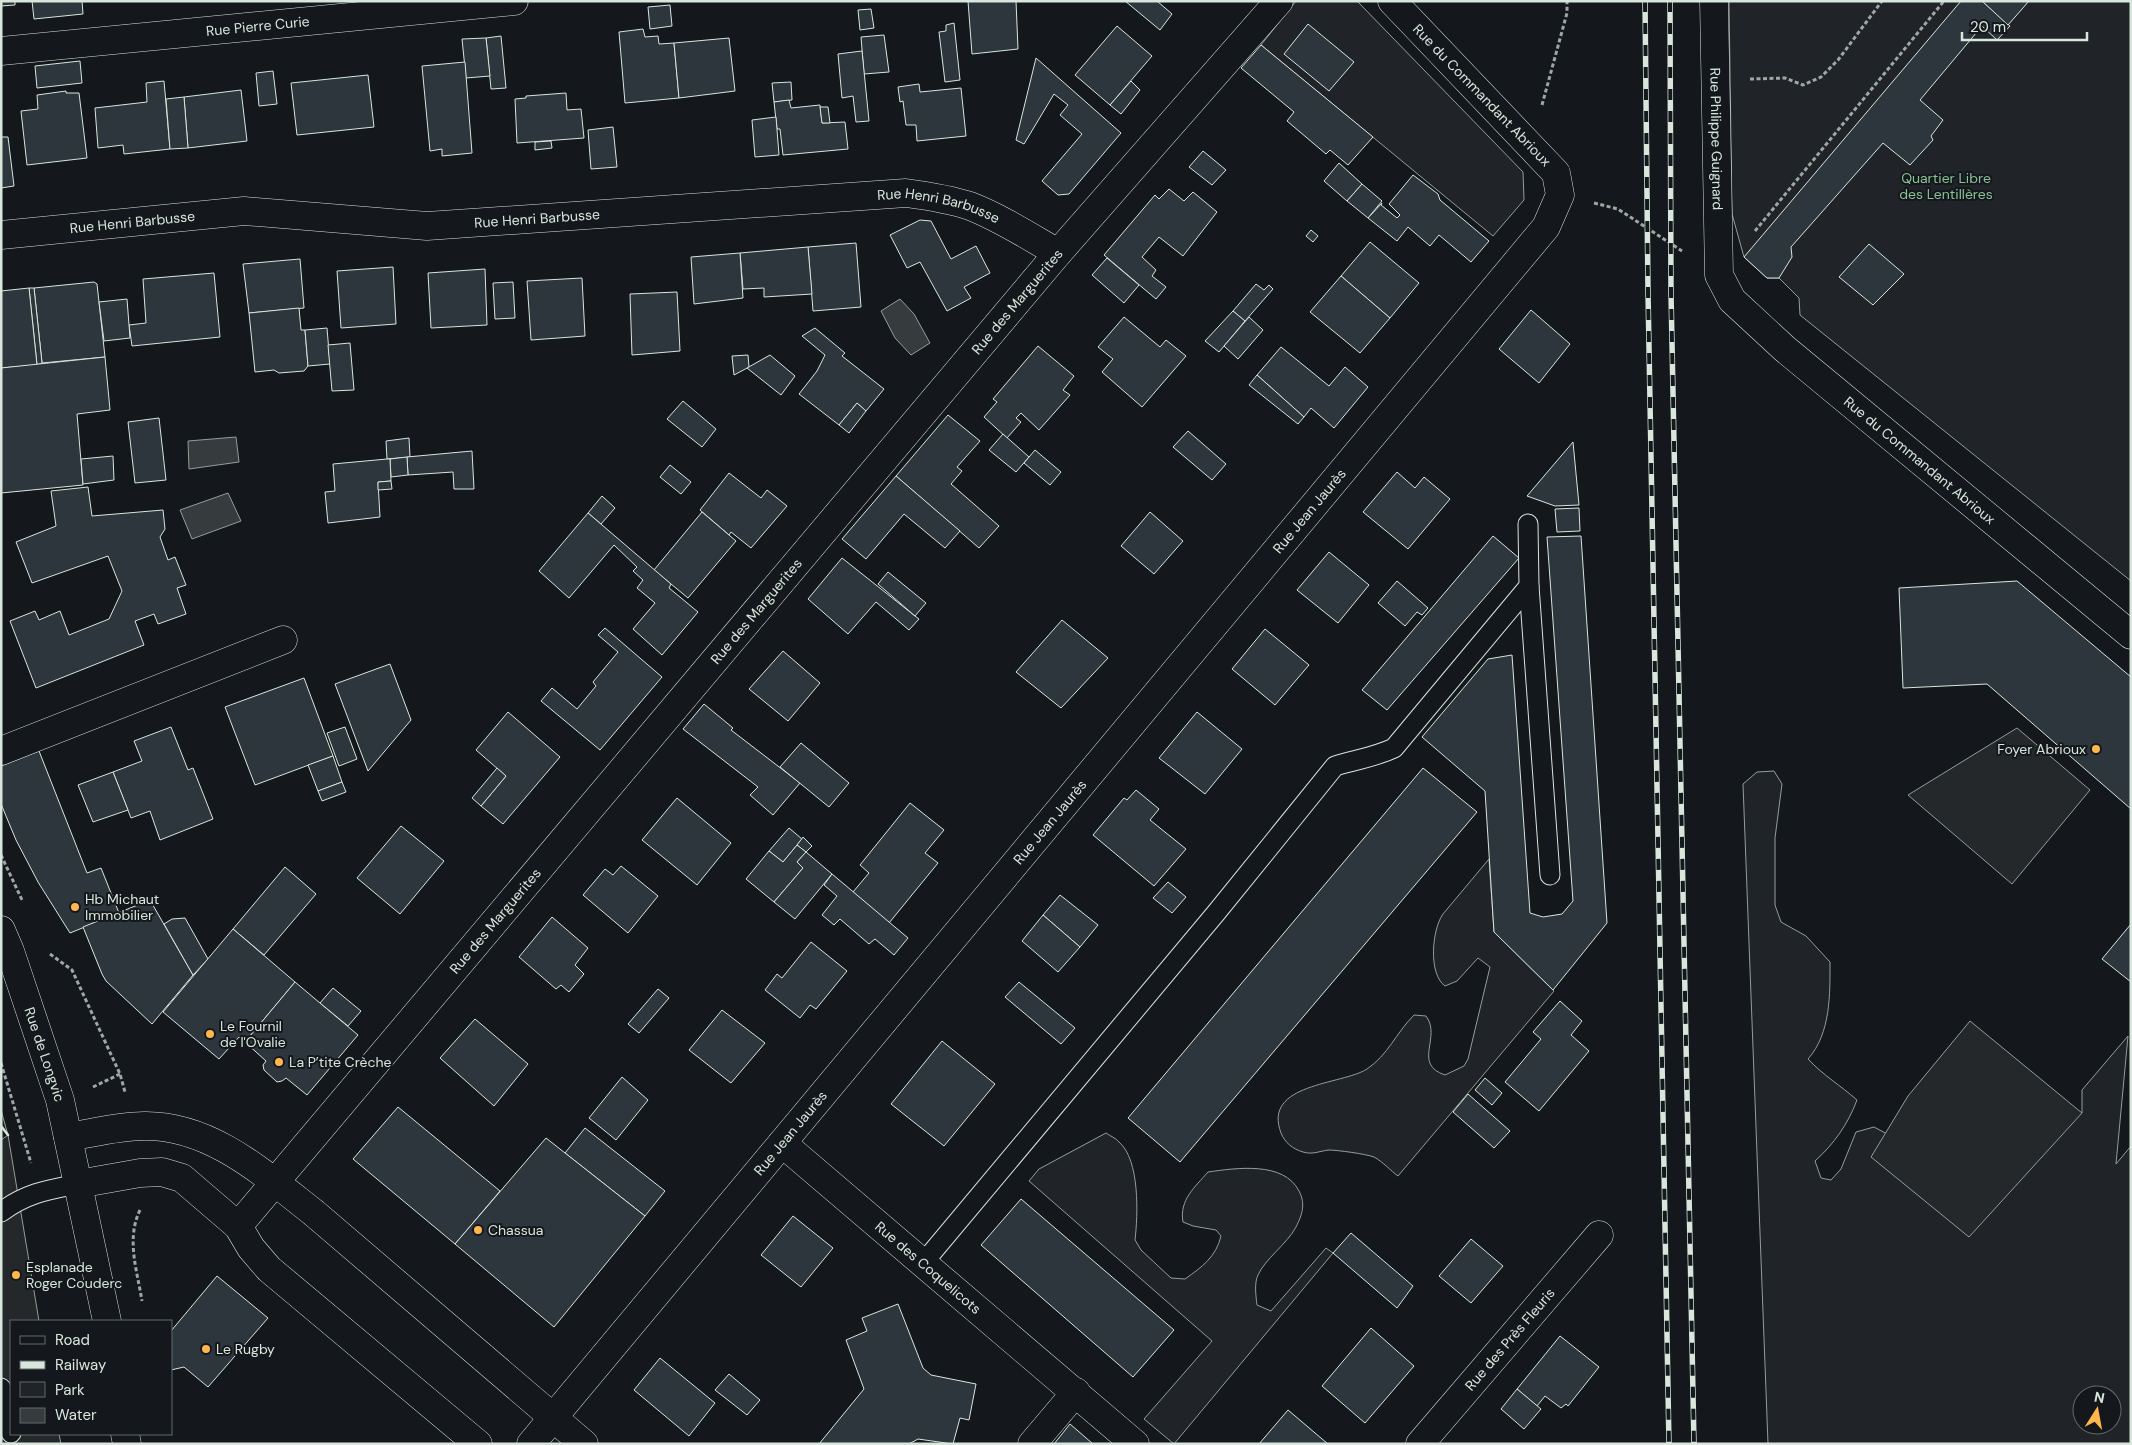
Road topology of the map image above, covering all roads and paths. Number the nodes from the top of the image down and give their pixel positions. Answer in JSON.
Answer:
{"nodes":[{"id":1,"x":514,"y":1,"type":"edge"},
{"id":2,"x":1279,"y":1,"type":"edge"},
{"id":3,"x":1392,"y":1,"type":"edge"},
{"id":4,"x":1567,"y":1,"type":"edge"},
{"id":5,"x":1714,"y":1,"type":"edge"},
{"id":6,"x":1882,"y":1,"type":"edge"},
{"id":7,"x":1944,"y":1,"type":"edge"},
{"id":8,"x":1,"y":51,"type":"edge"},
{"id":9,"x":1715,"y":80,"type":"junction"},
{"id":10,"x":1531,"y":145,"type":"junction"},
{"id":11,"x":1560,"y":196,"type":"junction"},
{"id":12,"x":1,"y":235,"type":"edge"},
{"id":13,"x":1058,"y":253,"type":"junction"},
{"id":14,"x":1719,"y":275,"type":"junction"},
{"id":15,"x":1528,"y":524,"type":"dead end"},
{"id":16,"x":1529,"y":586,"type":"junction"},
{"id":17,"x":2131,"y":634,"type":"edge"},
{"id":18,"x":284,"y":640,"type":"dead end"},
{"id":19,"x":1,"y":751,"type":"edge"},
{"id":20,"x":1,"y":855,"type":"edge"},
{"id":21,"x":1550,"y":875,"type":"dead end"},
{"id":22,"x":25,"y":907,"type":"dead end"},
{"id":23,"x":1,"y":930,"type":"edge"},
{"id":24,"x":44,"y":950,"type":"dead end"},
{"id":25,"x":132,"y":1126,"type":"junction"},
{"id":26,"x":68,"y":1137,"type":"junction"},
{"id":27,"x":782,"y":1142,"type":"junction"},
{"id":28,"x":140,"y":1173,"type":"junction"},
{"id":29,"x":274,"y":1182,"type":"junction"},
{"id":30,"x":78,"y":1184,"type":"junction"},
{"id":31,"x":1,"y":1212,"type":"edge"},
{"id":32,"x":238,"y":1226,"type":"junction"},
{"id":33,"x":1599,"y":1235,"type":"dead end"},
{"id":34,"x":924,"y":1262,"type":"junction"},
{"id":35,"x":142,"y":1303,"type":"dead end"},
{"id":36,"x":107,"y":1320,"type":"edge"},
{"id":37,"x":1,"y":1388,"type":"edge"},
{"id":38,"x":1076,"y":1392,"type":"junction"},
{"id":39,"x":552,"y":1418,"type":"junction"},
{"id":40,"x":10,"y":1428,"type":"edge"},
{"id":41,"x":478,"y":1444,"type":"edge"},
{"id":42,"x":531,"y":1444,"type":"edge"},
{"id":43,"x":584,"y":1444,"type":"edge"},
{"id":44,"x":1032,"y":1444,"type":"edge"},
{"id":45,"x":1135,"y":1444,"type":"edge"},
{"id":46,"x":1420,"y":1444,"type":"edge"}],
"edges":[{"from":1,"to":8,"type":"street","name":"Rue Pierre Curie"},
{"from":2,"to":13,"type":"street","name":"Rue des Marguerites"},
{"from":3,"to":10,"type":"street","name":"Rue du Commandant Abrioux"},
{"from":4,"to":10,"type":"path"},
{"from":5,"to":9,"type":"street","name":"Rue Philippe Guignard"},
{"from":6,"to":9,"type":"path"},
{"from":7,"to":14,"type":"path"},
{"from":9,"to":14,"type":"street","name":"Rue Philippe Guignard"},
{"from":10,"to":11,"type":"street","name":"Rue du Commandant Abrioux"},
{"from":11,"to":14,"type":"path"},
{"from":11,"to":27,"type":"street","name":"Rue Jean Jaurès"},
{"from":12,"to":13,"type":"street","name":"Rue Henri Barbusse"},
{"from":13,"to":29,"type":"street","name":"Rue des Marguerites"},
{"from":14,"to":17,"type":"street","name":"Rue du Commandant Abrioux"},
{"from":15,"to":16,"type":"lane"},
{"from":16,"to":21,"type":"lane"},
{"from":16,"to":34,"type":"lane"},
{"from":18,"to":19,"type":"street"},
{"from":20,"to":22,"type":"path"},
{"from":23,"to":26,"type":"street","name":"Rue de Longvic"},
{"from":24,"to":25,"type":"path"},
{"from":25,"to":26,"type":"street"},
{"from":25,"to":29,"type":"street"},
{"from":26,"to":30,"type":"street","name":"Rue de Longvic"},
{"from":27,"to":34,"type":"street","name":"Rue des Coquelicots"},
{"from":27,"to":39,"type":"street","name":"Rue Jean Jaurès"},
{"from":28,"to":30,"type":"street"},
{"from":28,"to":32,"type":"street"},
{"from":28,"to":35,"type":"path"},
{"from":29,"to":32,"type":"street","name":"Rue des Marguerites"},
{"from":29,"to":39,"type":"street"},
{"from":30,"to":31,"type":"lane"},
{"from":30,"to":36,"type":"street","name":"Rue de Longvic"},
{"from":32,"to":41,"type":"street"},
{"from":33,"to":46,"type":"street","name":"Rue des Près Fleuris"},
{"from":34,"to":38,"type":"street","name":"Rue des Coquelicots"},
{"from":37,"to":40,"type":"lane"},
{"from":38,"to":44,"type":"street"},
{"from":38,"to":45,"type":"street","name":"Rue des Coquelicots"},
{"from":39,"to":42,"type":"street","name":"Rue Jean Jaurès"},
{"from":39,"to":43,"type":"street"}]}
